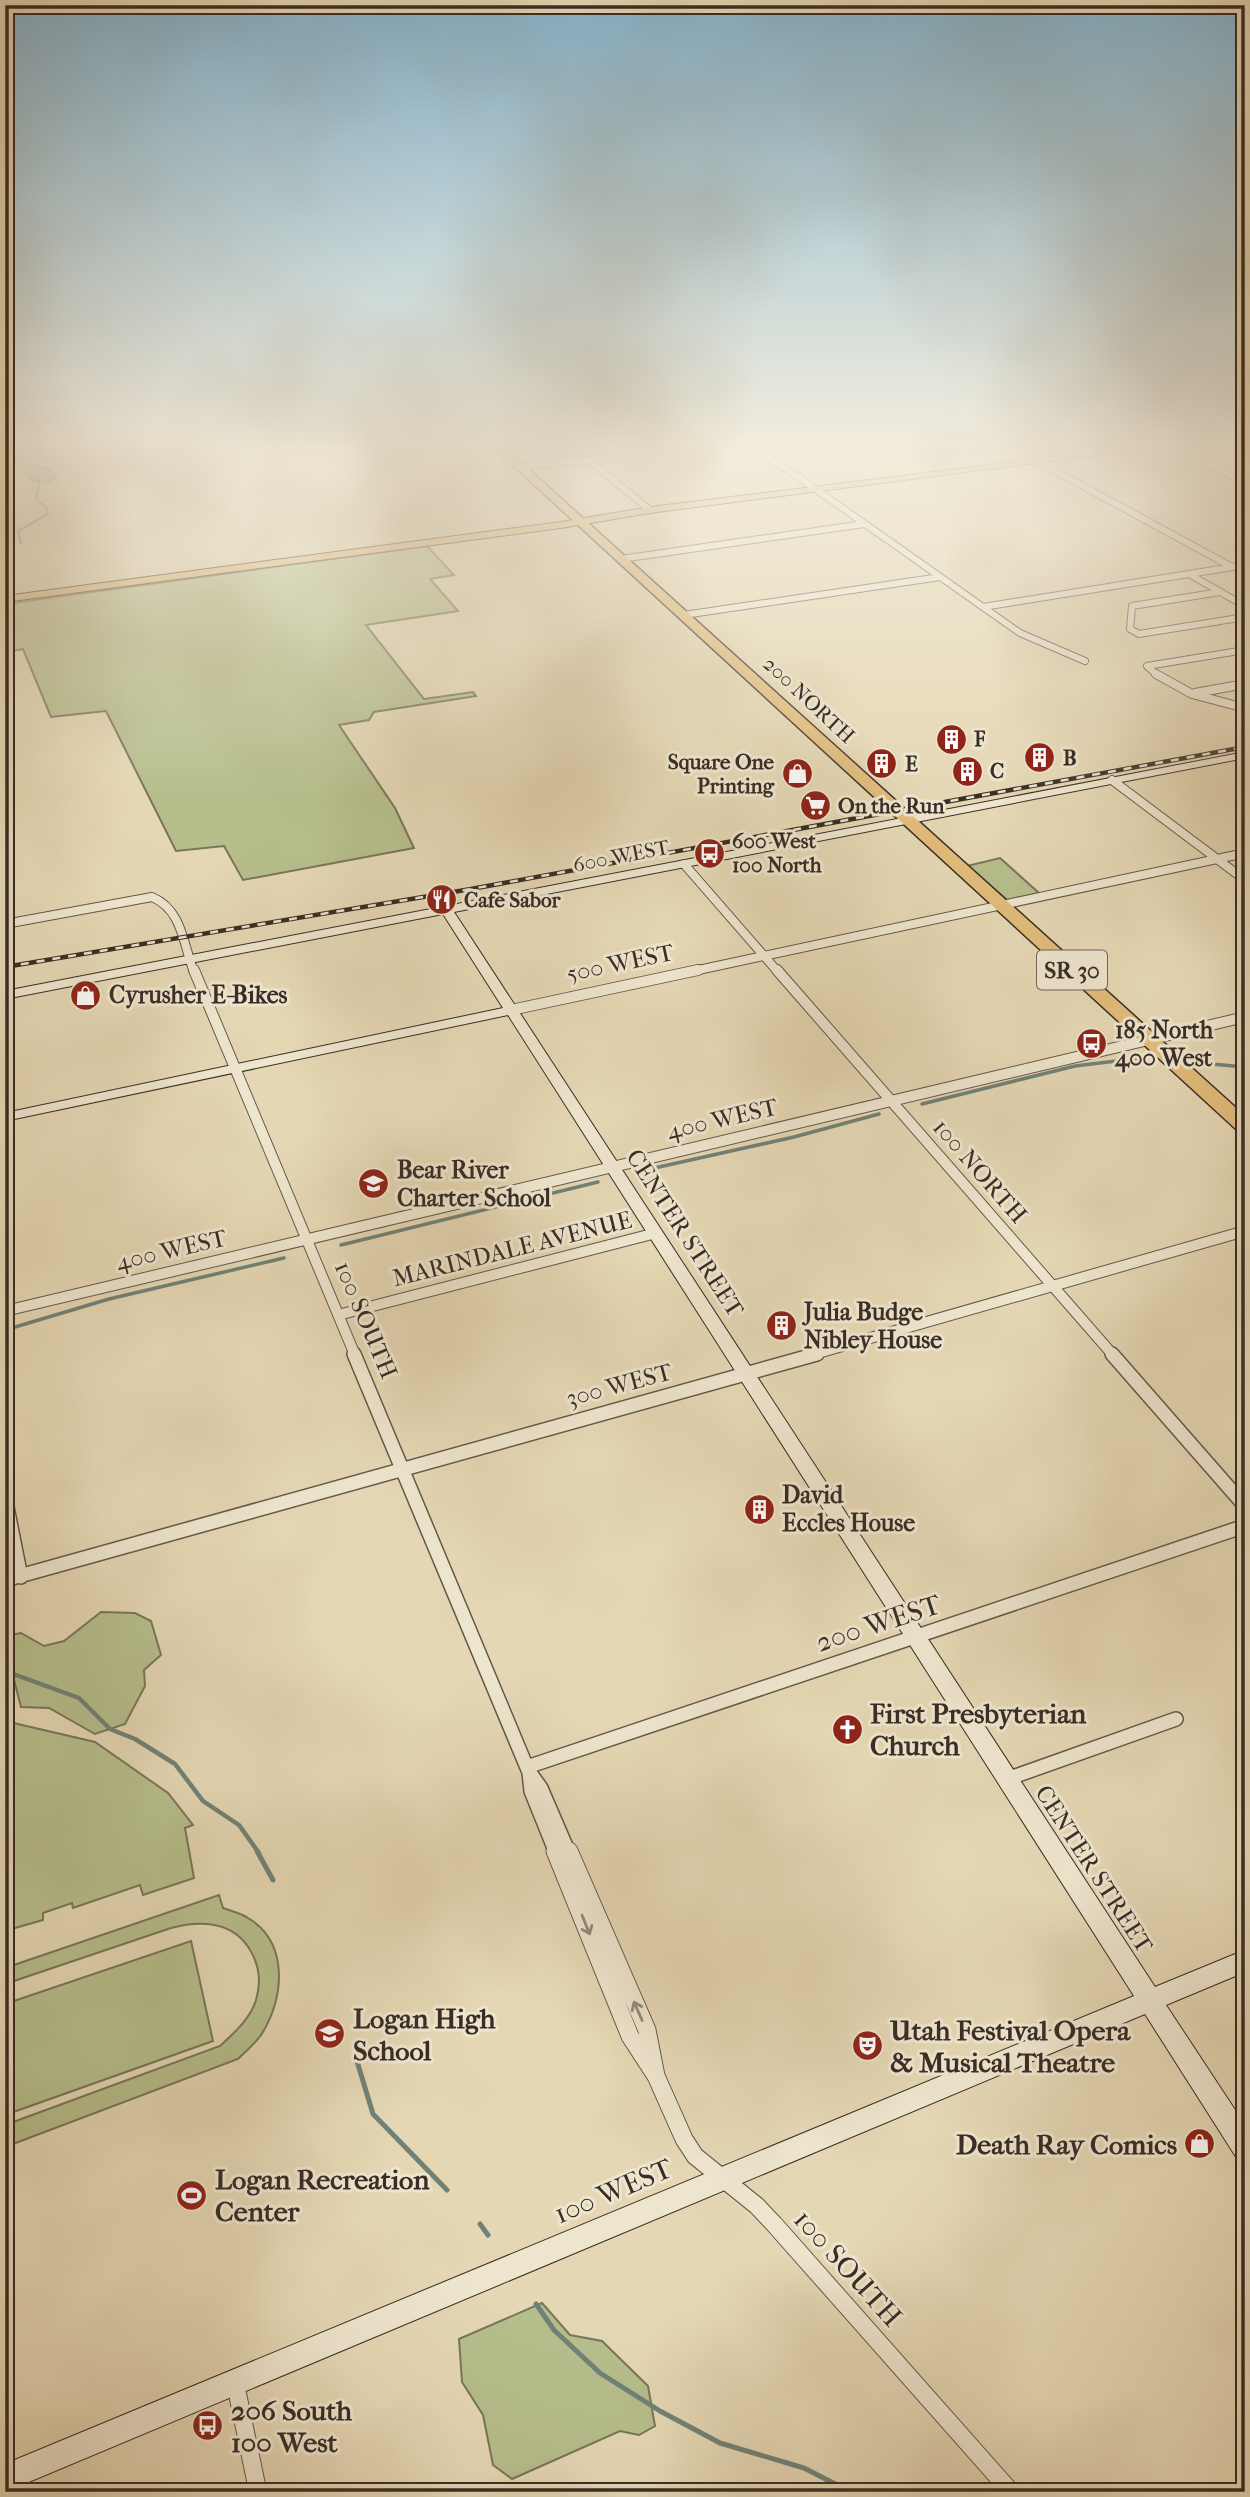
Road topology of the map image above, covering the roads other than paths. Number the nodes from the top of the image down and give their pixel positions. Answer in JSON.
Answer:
{"nodes":[{"id":1,"x":266,"y":564,"type":"edge"},
{"id":2,"x":626,"y":564,"type":"edge"},
{"id":3,"x":921,"y":564,"type":"edge"},
{"id":4,"x":1226,"y":564,"type":"edge"},
{"id":5,"x":1245,"y":565,"type":"edge"},
{"id":6,"x":1232,"y":567,"type":"junction"},
{"id":7,"x":1189,"y":574,"type":"junction"},
{"id":8,"x":940,"y":577,"type":"junction"},
{"id":9,"x":1220,"y":592,"type":"junction"},
{"id":10,"x":5,"y":599,"type":"edge"},
{"id":11,"x":1245,"y":606,"type":"edge"},
{"id":12,"x":983,"y":607,"type":"junction"},
{"id":13,"x":684,"y":615,"type":"junction"},
{"id":14,"x":1245,"y":617,"type":"edge"},
{"id":15,"x":1245,"y":650,"type":"edge"},
{"id":16,"x":1085,"y":661,"type":"dead end"},
{"id":17,"x":1245,"y":684,"type":"edge"},
{"id":18,"x":1193,"y":693,"type":"junction"},
{"id":19,"x":1245,"y":708,"type":"edge"},
{"id":20,"x":1245,"y":755,"type":"edge"},
{"id":21,"x":1112,"y":780,"type":"junction"},
{"id":22,"x":907,"y":820,"type":"junction"},
{"id":23,"x":1245,"y":853,"type":"edge"},
{"id":24,"x":1218,"y":859,"type":"junction"},
{"id":25,"x":684,"y":864,"type":"junction"},
{"id":26,"x":1245,"y":880,"type":"edge"},
{"id":27,"x":1000,"y":905,"type":"junction"},
{"id":28,"x":447,"y":910,"type":"junction"},
{"id":29,"x":5,"y":924,"type":"edge"},
{"id":30,"x":765,"y":956,"type":"junction"},
{"id":31,"x":189,"y":960,"type":"junction"},
{"id":32,"x":5,"y":995,"type":"edge"},
{"id":33,"x":511,"y":1010,"type":"junction"},
{"id":34,"x":1245,"y":1017,"type":"edge"},
{"id":35,"x":1149,"y":1040,"type":"junction"},
{"id":36,"x":234,"y":1068,"type":"junction"},
{"id":37,"x":891,"y":1101,"type":"junction"},
{"id":38,"x":5,"y":1117,"type":"edge"},
{"id":39,"x":1245,"y":1127,"type":"edge"},
{"id":40,"x":613,"y":1167,"type":"junction"},
{"id":41,"x":1245,"y":1231,"type":"edge"},
{"id":42,"x":656,"y":1233,"type":"junction"},
{"id":43,"x":306,"y":1240,"type":"junction"},
{"id":44,"x":1053,"y":1286,"type":"junction"},
{"id":45,"x":5,"y":1311,"type":"edge"},
{"id":46,"x":338,"y":1315,"type":"junction"},
{"id":47,"x":746,"y":1374,"type":"junction"},
{"id":48,"x":402,"y":1469,"type":"junction"},
{"id":49,"x":5,"y":1497,"type":"edge"},
{"id":50,"x":1245,"y":1506,"type":"edge"},
{"id":51,"x":1245,"y":1526,"type":"edge"},
{"id":52,"x":21,"y":1577,"type":"junction"},
{"id":53,"x":5,"y":1580,"type":"edge"},
{"id":54,"x":915,"y":1636,"type":"junction"},
{"id":55,"x":1176,"y":1719,"type":"dead end"},
{"id":56,"x":528,"y":1768,"type":"junction"},
{"id":57,"x":1007,"y":1779,"type":"junction"},
{"id":58,"x":1245,"y":1961,"type":"edge"},
{"id":59,"x":1150,"y":2001,"type":"junction"},
{"id":60,"x":1245,"y":2148,"type":"edge"},
{"id":61,"x":723,"y":2179,"type":"junction"},
{"id":62,"x":235,"y":2382,"type":"junction"},
{"id":63,"x":5,"y":2478,"type":"edge"},
{"id":64,"x":258,"y":2492,"type":"edge"},
{"id":65,"x":1012,"y":2492,"type":"edge"}],
"edges":[{"from":1,"to":10,"type":"main road"},
{"from":2,"to":13,"type":"highway","name":"200 NORTH","number":"SR 30"},
{"from":3,"to":8,"type":"street"},
{"from":4,"to":6,"type":"street"},
{"from":5,"to":6,"type":"street"},
{"from":6,"to":7,"type":"street"},
{"from":7,"to":9,"type":"street"},
{"from":7,"to":12,"type":"street"},
{"from":8,"to":12,"type":"street"},
{"from":8,"to":13,"type":"street"},
{"from":9,"to":11,"type":"street"},
{"from":9,"to":14,"type":"street"},
{"from":12,"to":16,"type":"street"},
{"from":13,"to":22,"type":"highway","name":"200 NORTH","number":"SR 30"},
{"from":15,"to":18,"type":"street"},
{"from":17,"to":18,"type":"street"},
{"from":18,"to":19,"type":"street"},
{"from":20,"to":21,"type":"street","name":"600 WEST"},
{"from":21,"to":22,"type":"street","name":"600 WEST"},
{"from":21,"to":24,"type":"street"},
{"from":22,"to":25,"type":"street","name":"600 WEST"},
{"from":22,"to":27,"type":"highway","name":"200 NORTH","number":"SR 30"},
{"from":23,"to":24,"type":"street","name":"500 WEST"},
{"from":24,"to":26,"type":"street"},
{"from":24,"to":27,"type":"street","name":"500 WEST"},
{"from":25,"to":28,"type":"street","name":"600 WEST"},
{"from":25,"to":30,"type":"street","name":"100 NORTH"},
{"from":27,"to":30,"type":"street","name":"500 WEST"},
{"from":27,"to":35,"type":"highway","name":"200 NORTH","number":"SR 30"},
{"from":28,"to":31,"type":"street","name":"600 WEST"},
{"from":28,"to":33,"type":"street","name":"CENTER STREET"},
{"from":29,"to":31,"type":"street","name":"100 SOUTH"},
{"from":30,"to":33,"type":"street","name":"500 WEST"},
{"from":30,"to":37,"type":"street","name":"100 NORTH"},
{"from":31,"to":32,"type":"street","name":"600 WEST"},
{"from":31,"to":36,"type":"street","name":"100 SOUTH"},
{"from":33,"to":36,"type":"street","name":"500 WEST"},
{"from":33,"to":40,"type":"street","name":"CENTER STREET"},
{"from":34,"to":35,"type":"street","name":"400 WEST"},
{"from":35,"to":37,"type":"street","name":"400 WEST"},
{"from":35,"to":39,"type":"highway","name":"200 NORTH","number":"SR 30"},
{"from":36,"to":38,"type":"street","name":"500 WEST"},
{"from":36,"to":43,"type":"street","name":"100 SOUTH"},
{"from":37,"to":40,"type":"street","name":"400 WEST"},
{"from":37,"to":44,"type":"street","name":"100 NORTH"},
{"from":40,"to":42,"type":"street","name":"CENTER STREET"},
{"from":40,"to":43,"type":"street","name":"400 WEST"},
{"from":41,"to":44,"type":"street","name":"300 WEST"},
{"from":42,"to":46,"type":"street","name":"MARINDALE AVENUE"},
{"from":42,"to":47,"type":"street","name":"CENTER STREET"},
{"from":43,"to":45,"type":"street","name":"400 WEST"},
{"from":43,"to":46,"type":"street","name":"100 SOUTH"},
{"from":44,"to":47,"type":"street","name":"300 WEST"},
{"from":44,"to":50,"type":"street","name":"100 NORTH"},
{"from":46,"to":48,"type":"street","name":"100 SOUTH"},
{"from":47,"to":48,"type":"street","name":"300 WEST"},
{"from":47,"to":54,"type":"street","name":"CENTER STREET"},
{"from":48,"to":52,"type":"street","name":"300 WEST"},
{"from":48,"to":56,"type":"street","name":"100 SOUTH"},
{"from":49,"to":52,"type":"street"},
{"from":51,"to":54,"type":"street","name":"200 WEST"},
{"from":52,"to":53,"type":"street","name":"300 WEST"},
{"from":54,"to":56,"type":"street","name":"200 WEST"},
{"from":54,"to":57,"type":"street","name":"CENTER STREET"},
{"from":55,"to":57,"type":"street"},
{"from":56,"to":61,"type":"street","name":"100 SOUTH"},
{"from":57,"to":59,"type":"street","name":"CENTER STREET"},
{"from":58,"to":59,"type":"street","name":"100 WEST"},
{"from":59,"to":60,"type":"street","name":"CENTER STREET"},
{"from":59,"to":61,"type":"street","name":"100 WEST"},
{"from":61,"to":62,"type":"street","name":"100 WEST"},
{"from":61,"to":65,"type":"street","name":"100 SOUTH"},
{"from":62,"to":63,"type":"street","name":"100 WEST"},
{"from":62,"to":64,"type":"street"}]}
